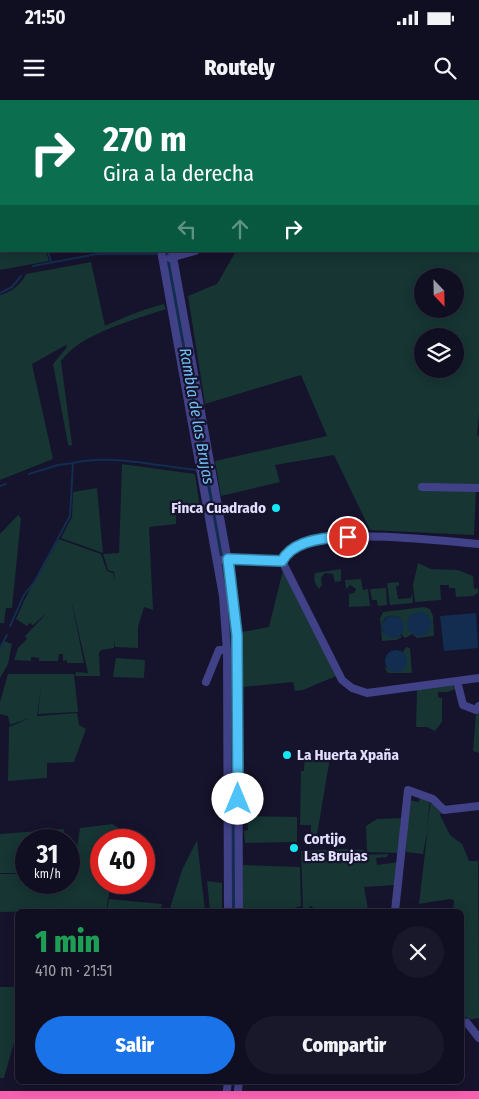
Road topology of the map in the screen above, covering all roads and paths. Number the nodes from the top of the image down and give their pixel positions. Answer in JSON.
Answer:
{"nodes":[{"id":1,"x":190,"y":252,"type":"edge"},
{"id":2,"x":168,"y":256,"type":"edge"},
{"id":3,"x":422,"y":487,"type":"dead end"},
{"id":4,"x":479,"y":488,"type":"edge"},
{"id":5,"x":479,"y":544,"type":"edge"},
{"id":6,"x":222,"y":560,"type":"junction"},
{"id":7,"x":282,"y":561,"type":"junction"},
{"id":8,"x":227,"y":650,"type":"junction"},
{"id":9,"x":479,"y":678,"type":"edge"},
{"id":10,"x":457,"y":681,"type":"junction"},
{"id":11,"x":206,"y":682,"type":"dead end"},
{"id":12,"x":479,"y":706,"type":"edge"},
{"id":13,"x":479,"y":806,"type":"edge"},
{"id":14,"x":228,"y":909,"type":"edge"},
{"id":15,"x":239,"y":909,"type":"edge"},
{"id":16,"x":395,"y":909,"type":"edge"},
{"id":17,"x":464,"y":1022,"type":"edge"},
{"id":18,"x":479,"y":1038,"type":"edge"},
{"id":19,"x":227,"y":1084,"type":"edge"},
{"id":20,"x":240,"y":1084,"type":"edge"},
{"id":21,"x":224,"y":1093,"type":"junction"},
{"id":22,"x":242,"y":1093,"type":"junction"},
{"id":23,"x":0,"y":1096,"type":"edge"},
{"id":24,"x":479,"y":1096,"type":"edge"}],
"edges":[{"from":1,"to":2,"type":"street"},
{"from":2,"to":6,"type":"street"},
{"from":3,"to":4,"type":"street"},
{"from":5,"to":7,"type":"street"},
{"from":6,"to":7,"type":"street"},
{"from":6,"to":8,"type":"street"},
{"from":6,"to":15,"type":"street"},
{"from":7,"to":10,"type":"street"},
{"from":8,"to":11,"type":"street"},
{"from":8,"to":14,"type":"street"},
{"from":9,"to":10,"type":"street"},
{"from":10,"to":12,"type":"street"},
{"from":13,"to":16,"type":"street"},
{"from":17,"to":18,"type":"street"},
{"from":19,"to":21,"type":"street"},
{"from":20,"to":22,"type":"street"},
{"from":21,"to":22,"type":"highway","bridge":true},
{"from":21,"to":23,"type":"highway"},
{"from":22,"to":24,"type":"highway"}]}
